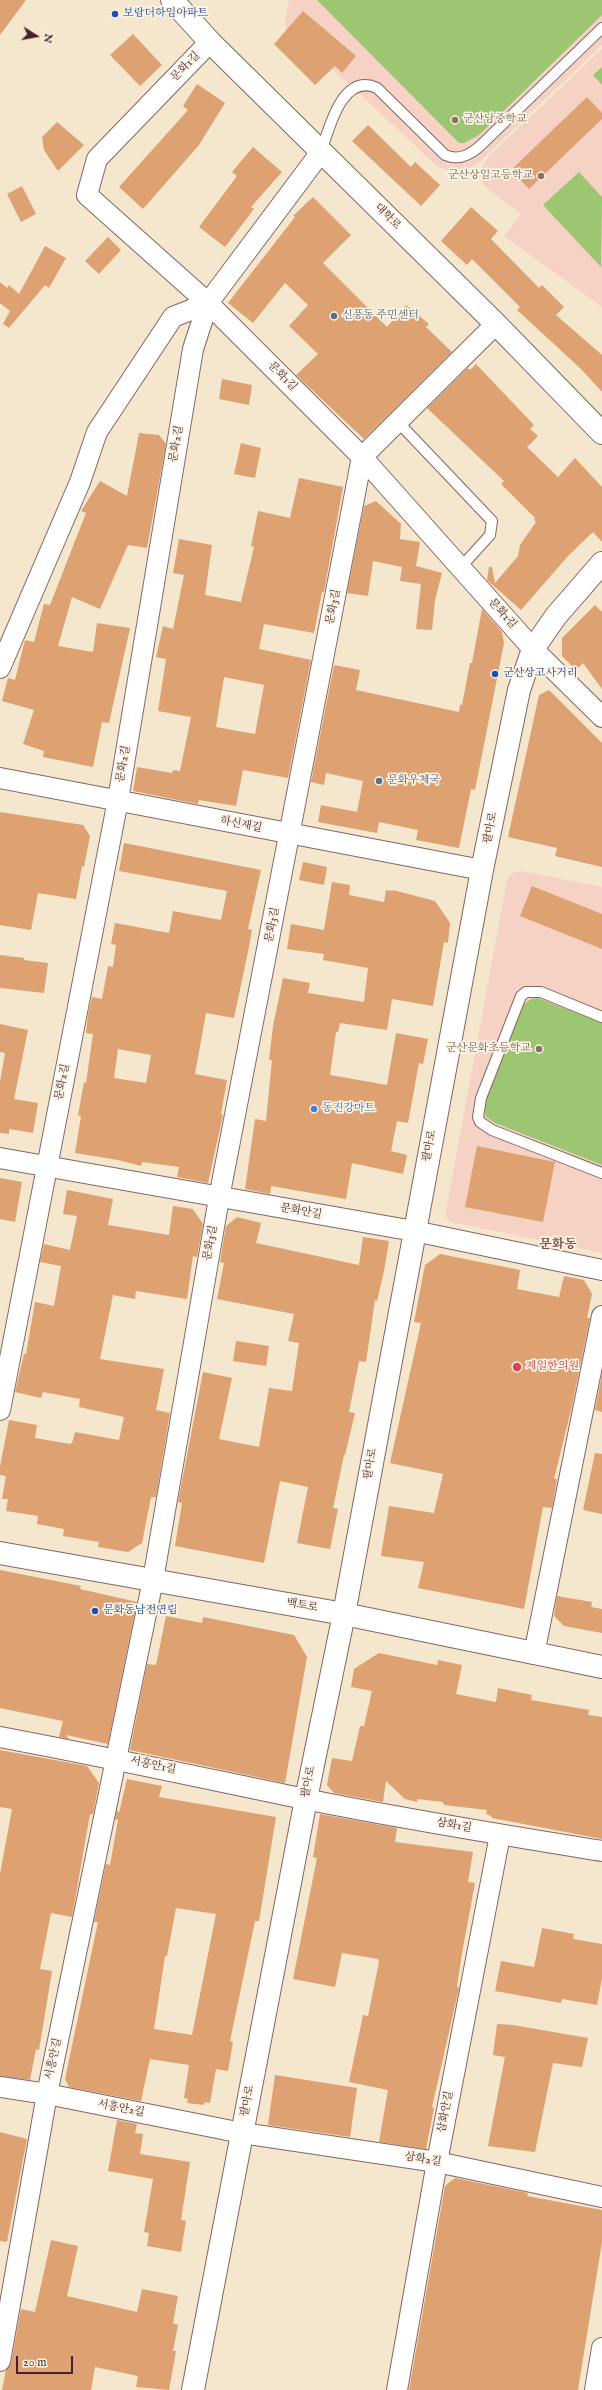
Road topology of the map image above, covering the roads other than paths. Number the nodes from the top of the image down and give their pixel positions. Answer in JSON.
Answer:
{"nodes":[{"id":1,"x":172,"y":0,"type":"edge"},
{"id":2,"x":602,"y":28,"type":"edge"},
{"id":3,"x":210,"y":42,"type":"junction"},
{"id":4,"x":321,"y":152,"type":"junction"},
{"id":5,"x":208,"y":303,"type":"junction"},
{"id":6,"x":496,"y":324,"type":"junction"},
{"id":7,"x":398,"y":422,"type":"junction"},
{"id":8,"x":602,"y":433,"type":"edge"},
{"id":9,"x":362,"y":457,"type":"junction"},
{"id":10,"x":602,"y":563,"type":"edge"},
{"id":11,"x":461,"y":567,"type":"junction"},
{"id":12,"x":533,"y":649,"type":"junction"},
{"id":13,"x":0,"y":668,"type":"edge"},
{"id":14,"x":602,"y":717,"type":"edge"},
{"id":15,"x":0,"y":778,"type":"edge"},
{"id":16,"x":118,"y":800,"type":"junction"},
{"id":17,"x":291,"y":834,"type":"junction"},
{"id":18,"x":482,"y":870,"type":"junction"},
{"id":19,"x":602,"y":1017,"type":"edge"},
{"id":20,"x":0,"y":1158,"type":"edge"},
{"id":21,"x":46,"y":1167,"type":"junction"},
{"id":22,"x":602,"y":1173,"type":"edge"},
{"id":23,"x":219,"y":1198,"type":"junction"},
{"id":24,"x":414,"y":1231,"type":"junction"},
{"id":25,"x":602,"y":1270,"type":"edge"},
{"id":26,"x":602,"y":1316,"type":"edge"},
{"id":27,"x":0,"y":1410,"type":"edge"},
{"id":28,"x":0,"y":1553,"type":"edge"},
{"id":29,"x":153,"y":1580,"type":"junction"},
{"id":30,"x":344,"y":1614,"type":"junction"},
{"id":31,"x":534,"y":1654,"type":"junction"},
{"id":32,"x":602,"y":1667,"type":"edge"},
{"id":33,"x":0,"y":1737,"type":"edge"},
{"id":34,"x":116,"y":1758,"type":"junction"},
{"id":35,"x":306,"y":1799,"type":"junction"},
{"id":36,"x":500,"y":1835,"type":"junction"},
{"id":37,"x":602,"y":1851,"type":"edge"},
{"id":38,"x":0,"y":2088,"type":"edge"},
{"id":39,"x":47,"y":2094,"type":"junction"},
{"id":40,"x":242,"y":2133,"type":"junction"},
{"id":41,"x":437,"y":2162,"type":"junction"},
{"id":42,"x":602,"y":2197,"type":"edge"},
{"id":43,"x":602,"y":2348,"type":"edge"},
{"id":44,"x":0,"y":2361,"type":"edge"},
{"id":45,"x":193,"y":2390,"type":"edge"},
{"id":46,"x":398,"y":2390,"type":"edge"},
{"id":47,"x":595,"y":2390,"type":"edge"}],
"edges":[{"from":1,"to":3,"type":"street","name":"대학로"},
{"from":2,"to":4,"type":"lane"},
{"from":3,"to":4,"type":"street","name":"대학로"},
{"from":3,"to":5,"type":"street","name":"문화1길"},
{"from":4,"to":5,"type":"street","name":"문화2길"},
{"from":4,"to":6,"type":"street","name":"대학로"},
{"from":5,"to":9,"type":"street","name":"문화1길"},
{"from":5,"to":13,"type":"street"},
{"from":5,"to":16,"type":"street","name":"문화2길"},
{"from":6,"to":7,"type":"street"},
{"from":6,"to":8,"type":"street","name":"대학로"},
{"from":7,"to":9,"type":"street"},
{"from":7,"to":11,"type":"lane"},
{"from":9,"to":11,"type":"street","name":"문화1길"},
{"from":9,"to":17,"type":"street","name":"문화3길"},
{"from":10,"to":12,"type":"street","name":"팔마로"},
{"from":11,"to":12,"type":"street","name":"문화1길"},
{"from":12,"to":14,"type":"street","name":"문화1길"},
{"from":12,"to":18,"type":"street","name":"팔마로"},
{"from":15,"to":16,"type":"street","name":"하신재길"},
{"from":16,"to":17,"type":"street","name":"하신재길"},
{"from":16,"to":21,"type":"street","name":"문화2길"},
{"from":17,"to":18,"type":"street","name":"하신재길"},
{"from":17,"to":23,"type":"street","name":"문화3길"},
{"from":18,"to":24,"type":"street","name":"팔마로"},
{"from":19,"to":22,"type":"lane"},
{"from":20,"to":21,"type":"street","name":"문화안길"},
{"from":21,"to":23,"type":"street","name":"문화안길"},
{"from":21,"to":27,"type":"street","name":"문화2길"},
{"from":23,"to":24,"type":"street","name":"문화안길"},
{"from":23,"to":29,"type":"street","name":"문화3길"},
{"from":24,"to":25,"type":"street","name":"문화안길"},
{"from":24,"to":30,"type":"street","name":"팔마로"},
{"from":26,"to":31,"type":"street"},
{"from":28,"to":29,"type":"street","name":"백토로"},
{"from":29,"to":30,"type":"street","name":"백토로"},
{"from":29,"to":34,"type":"street","name":"문화3길"},
{"from":30,"to":31,"type":"street","name":"백토로"},
{"from":30,"to":35,"type":"street","name":"팔마로"},
{"from":31,"to":32,"type":"street","name":"백토로"},
{"from":33,"to":34,"type":"street","name":"서흥안1길"},
{"from":34,"to":35,"type":"street","name":"서흥안1길"},
{"from":34,"to":39,"type":"street","name":"서흥안길"},
{"from":35,"to":36,"type":"street","name":"삼화1길"},
{"from":35,"to":40,"type":"street","name":"팔마로"},
{"from":36,"to":37,"type":"street","name":"삼화1길"},
{"from":36,"to":41,"type":"street","name":"삼화안길"},
{"from":38,"to":39,"type":"street","name":"서흥안2길"},
{"from":39,"to":40,"type":"street","name":"서흥안2길"},
{"from":39,"to":44,"type":"street","name":"서흥안길"},
{"from":40,"to":41,"type":"street","name":"삼화2길"},
{"from":40,"to":45,"type":"street","name":"팔마로"},
{"from":41,"to":42,"type":"street","name":"삼화2길"},
{"from":41,"to":46,"type":"street","name":"삼화안길"},
{"from":43,"to":47,"type":"street"}]}
